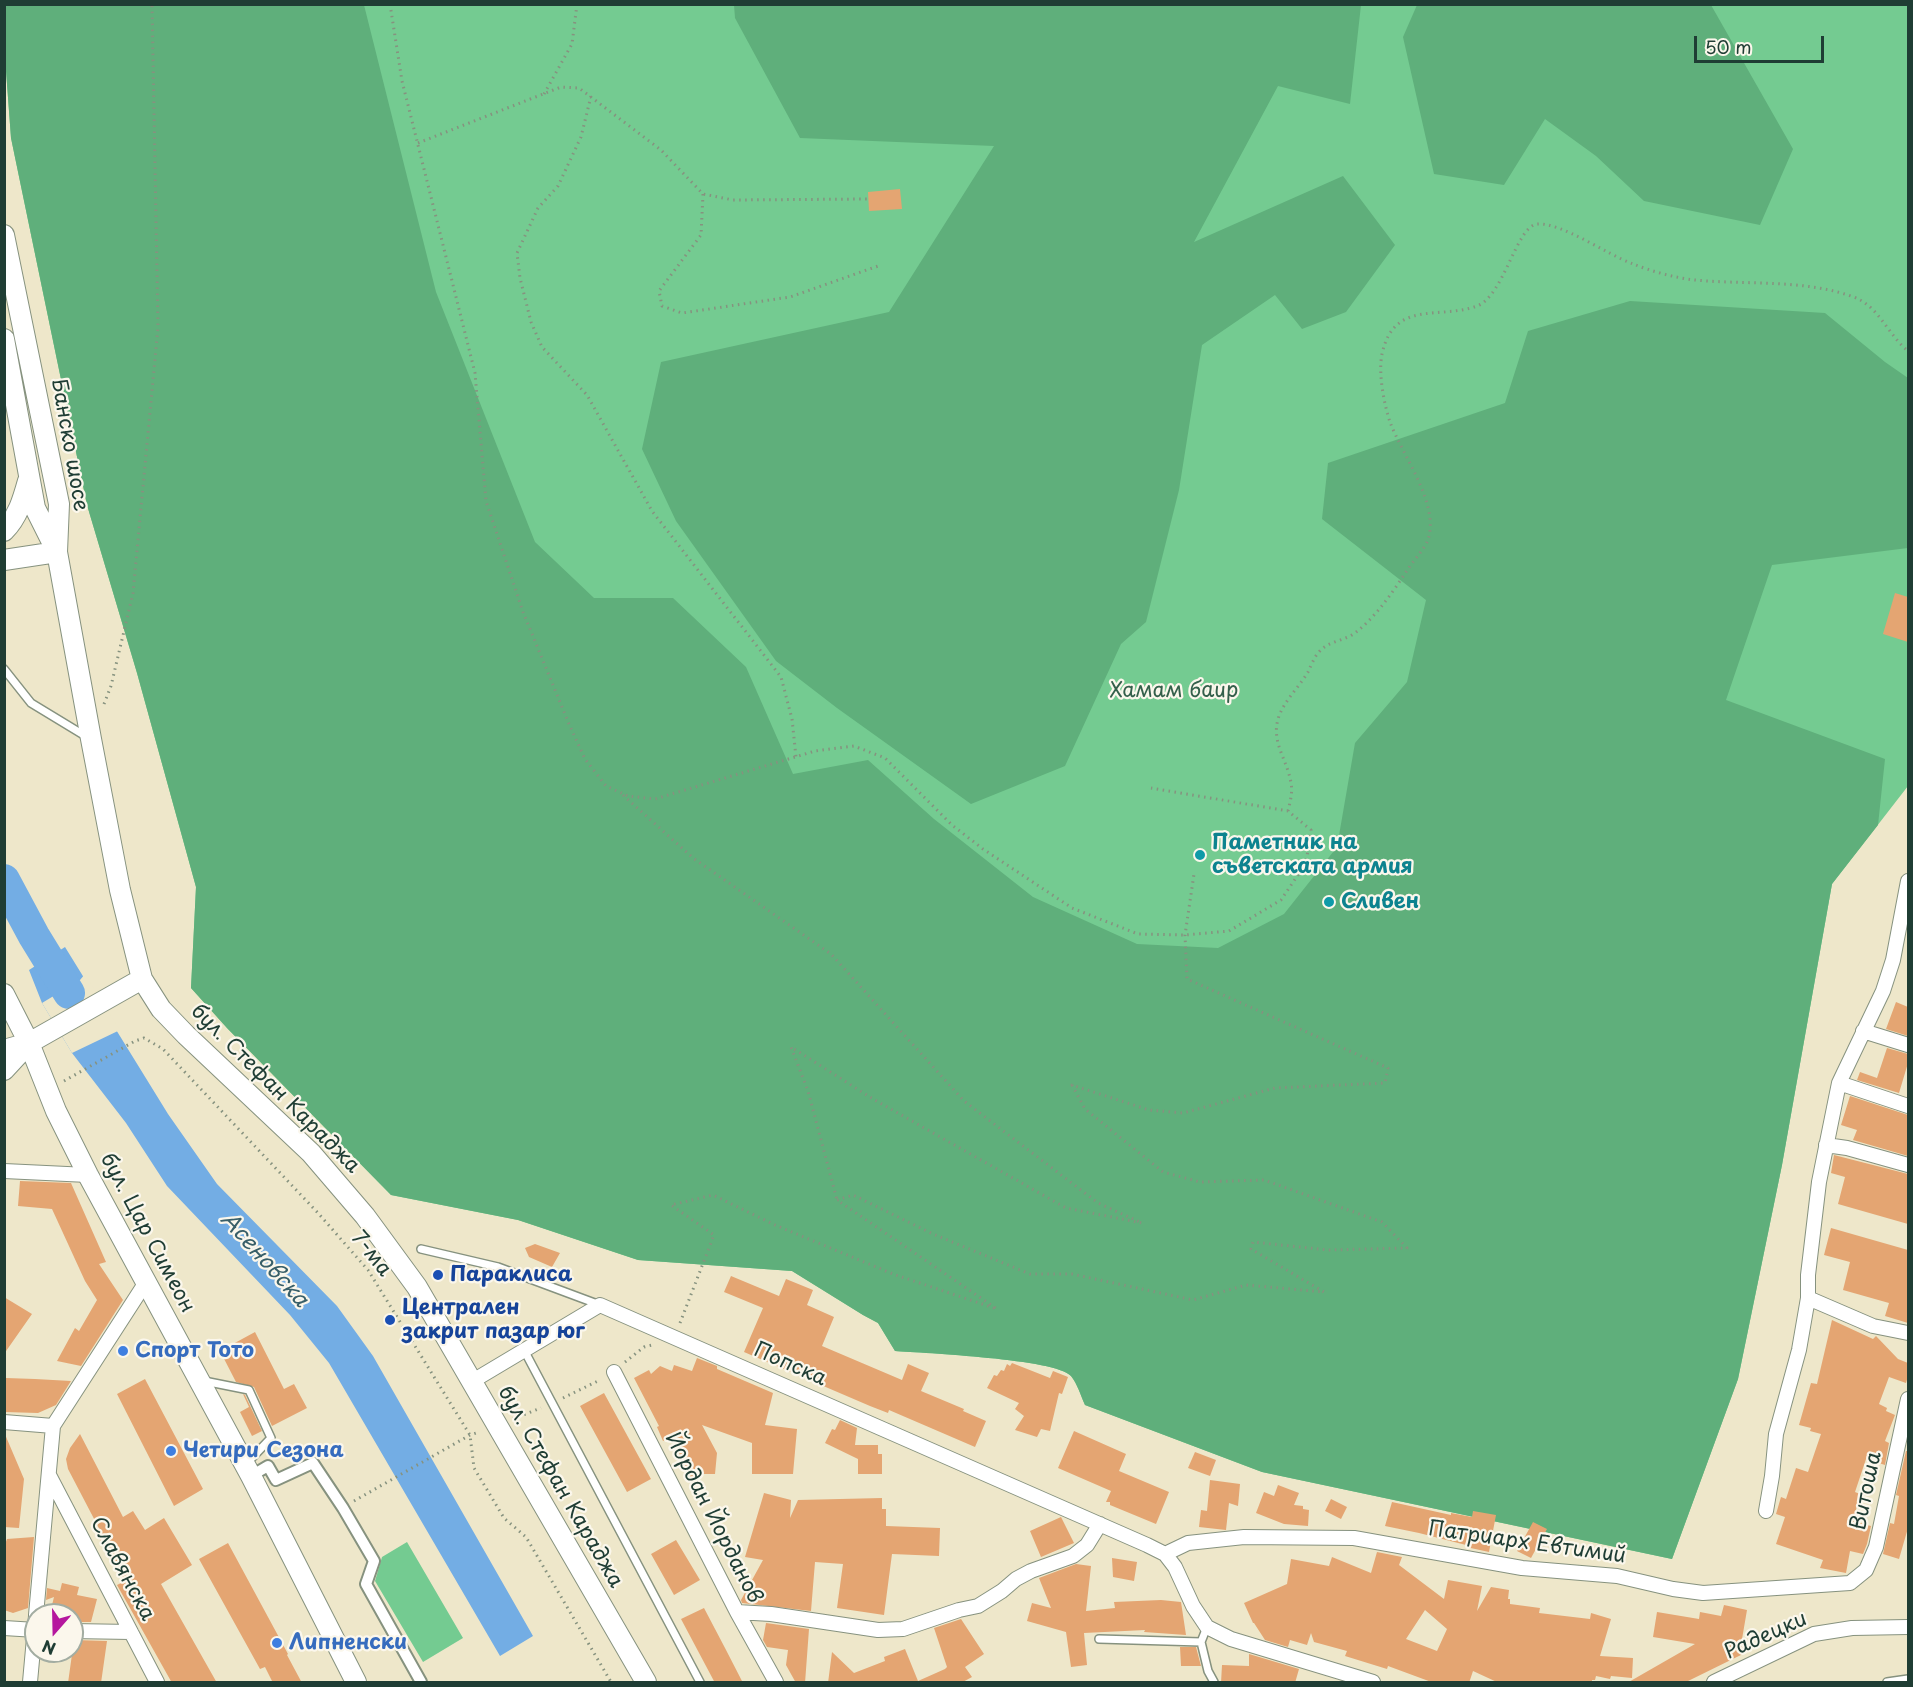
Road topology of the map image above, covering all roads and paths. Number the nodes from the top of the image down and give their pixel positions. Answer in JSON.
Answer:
{"nodes":[{"id":1,"x":152,"y":4,"type":"edge"},
{"id":2,"x":390,"y":4,"type":"edge"},
{"id":3,"x":577,"y":4,"type":"edge"},
{"id":4,"x":544,"y":94,"type":"junction"},
{"id":5,"x":591,"y":96,"type":"junction"},
{"id":6,"x":418,"y":142,"type":"junction"},
{"id":7,"x":703,"y":194,"type":"junction"},
{"id":8,"x":868,"y":199,"type":"dead end"},
{"id":9,"x":4,"y":235,"type":"edge"},
{"id":10,"x":881,"y":265,"type":"dead end"},
{"id":11,"x":4,"y":339,"type":"edge"},
{"id":12,"x":1908,"y":351,"type":"edge"},
{"id":13,"x":30,"y":475,"type":"junction"},
{"id":14,"x":4,"y":531,"type":"edge"},
{"id":15,"x":57,"y":552,"type":"junction"},
{"id":16,"x":4,"y":560,"type":"edge"},
{"id":17,"x":4,"y":669,"type":"edge"},
{"id":18,"x":103,"y":707,"type":"dead end"},
{"id":19,"x":91,"y":739,"type":"junction"},
{"id":20,"x":796,"y":757,"type":"junction"},
{"id":21,"x":1151,"y":788,"type":"dead end"},
{"id":22,"x":620,"y":792,"type":"junction"},
{"id":23,"x":1288,"y":811,"type":"junction"},
{"id":24,"x":1194,"y":874,"type":"dead end"},
{"id":25,"x":1908,"y":881,"type":"edge"},
{"id":26,"x":1185,"y":935,"type":"junction"},
{"id":27,"x":142,"y":980,"type":"junction"},
{"id":28,"x":4,"y":994,"type":"edge"},
{"id":29,"x":1863,"y":1031,"type":"junction"},
{"id":30,"x":29,"y":1043,"type":"junction"},
{"id":31,"x":1908,"y":1045,"type":"edge"},
{"id":32,"x":4,"y":1050,"type":"edge"},
{"id":33,"x":4,"y":1070,"type":"edge"},
{"id":34,"x":80,"y":1073,"type":"dead end"},
{"id":35,"x":1839,"y":1083,"type":"junction"},
{"id":36,"x":1908,"y":1106,"type":"edge"},
{"id":37,"x":1826,"y":1145,"type":"junction"},
{"id":38,"x":1908,"y":1165,"type":"edge"},
{"id":39,"x":4,"y":1171,"type":"edge"},
{"id":40,"x":88,"y":1175,"type":"junction"},
{"id":41,"x":837,"y":1200,"type":"junction"},
{"id":42,"x":421,"y":1249,"type":"dead end"},
{"id":43,"x":146,"y":1282,"type":"junction"},
{"id":44,"x":1808,"y":1298,"type":"junction"},
{"id":45,"x":600,"y":1305,"type":"junction"},
{"id":46,"x":1908,"y":1333,"type":"edge"},
{"id":47,"x":675,"y":1337,"type":"junction"},
{"id":48,"x":524,"y":1350,"type":"junction"},
{"id":49,"x":614,"y":1372,"type":"joint"},
{"id":50,"x":199,"y":1380,"type":"junction"},
{"id":51,"x":471,"y":1382,"type":"junction"},
{"id":52,"x":1908,"y":1399,"type":"edge"},
{"id":53,"x":4,"y":1422,"type":"edge"},
{"id":54,"x":53,"y":1426,"type":"junction"},
{"id":55,"x":470,"y":1435,"type":"junction"},
{"id":56,"x":1903,"y":1451,"type":"edge"},
{"id":57,"x":248,"y":1470,"type":"junction"},
{"id":58,"x":49,"y":1475,"type":"junction"},
{"id":59,"x":343,"y":1508,"type":"junction"},
{"id":60,"x":1766,"y":1511,"type":"dead end"},
{"id":61,"x":1100,"y":1524,"type":"junction"},
{"id":62,"x":1165,"y":1554,"type":"junction"},
{"id":63,"x":1850,"y":1583,"type":"joint"},
{"id":64,"x":37,"y":1603,"type":"edge"},
{"id":65,"x":737,"y":1612,"type":"junction"},
{"id":66,"x":1208,"y":1627,"type":"junction"},
{"id":67,"x":1908,"y":1627,"type":"edge"},
{"id":68,"x":4,"y":1628,"type":"edge"},
{"id":69,"x":24,"y":1629,"type":"edge"},
{"id":70,"x":84,"y":1631,"type":"edge"},
{"id":71,"x":131,"y":1632,"type":"junction"},
{"id":72,"x":1100,"y":1639,"type":"dead end"},
{"id":73,"x":1201,"y":1642,"type":"junction"},
{"id":74,"x":32,"y":1663,"type":"edge"},
{"id":75,"x":1908,"y":1679,"type":"edge"},
{"id":76,"x":30,"y":1683,"type":"edge"},
{"id":77,"x":157,"y":1683,"type":"edge"},
{"id":78,"x":356,"y":1683,"type":"edge"},
{"id":79,"x":422,"y":1683,"type":"edge"},
{"id":80,"x":610,"y":1683,"type":"edge"},
{"id":81,"x":646,"y":1683,"type":"edge"},
{"id":82,"x":700,"y":1683,"type":"edge"},
{"id":83,"x":776,"y":1683,"type":"edge"},
{"id":84,"x":1214,"y":1683,"type":"edge"},
{"id":85,"x":1373,"y":1683,"type":"edge"},
{"id":86,"x":1714,"y":1683,"type":"edge"},
{"id":87,"x":1887,"y":1683,"type":"edge"}],
"edges":[{"from":1,"to":18,"type":"path"},
{"from":2,"to":6,"type":"path"},
{"from":3,"to":4,"type":"path"},
{"from":4,"to":5,"type":"path"},
{"from":4,"to":6,"type":"path"},
{"from":5,"to":7,"type":"path"},
{"from":5,"to":20,"type":"path"},
{"from":6,"to":22,"type":"path"},
{"from":7,"to":8,"type":"path"},
{"from":7,"to":10,"type":"path"},
{"from":9,"to":15,"type":"main road","name":"Банско шосе"},
{"from":11,"to":13,"type":"main road","name":"Банско шосе"},
{"from":12,"to":23,"type":"path"},
{"from":13,"to":14,"type":"main road"},
{"from":13,"to":15,"type":"main road","name":"Банско шосе"},
{"from":15,"to":16,"type":"main road"},
{"from":15,"to":19,"type":"main road","name":"бул. Стефан Караджа"},
{"from":17,"to":19,"type":"lane"},
{"from":19,"to":27,"type":"main road","name":"бул. Стефан Караджа"},
{"from":20,"to":22,"type":"path"},
{"from":20,"to":26,"type":"path"},
{"from":21,"to":23,"type":"path"},
{"from":22,"to":41,"type":"path"},
{"from":23,"to":26,"type":"path"},
{"from":24,"to":26,"type":"path"},
{"from":25,"to":29,"type":"street"},
{"from":26,"to":41,"type":"path"},
{"from":27,"to":30,"type":"main road"},
{"from":27,"to":51,"type":"main road","name":"бул. Стефан Караджа"},
{"from":28,"to":30,"type":"main road","name":"бул. Цар Симеон"},
{"from":29,"to":31,"type":"street"},
{"from":29,"to":35,"type":"street"},
{"from":30,"to":32,"type":"main road"},
{"from":30,"to":33,"type":"main road"},
{"from":30,"to":40,"type":"main road","name":"бул. Цар Симеон"},
{"from":34,"to":55,"type":"path","name":"7-ма"},
{"from":35,"to":36,"type":"street"},
{"from":35,"to":37,"type":"street"},
{"from":37,"to":38,"type":"street"},
{"from":37,"to":44,"type":"street"},
{"from":39,"to":40,"type":"street"},
{"from":40,"to":43,"type":"main road","name":"бул. Цар Симеон"},
{"from":41,"to":47,"type":"path"},
{"from":42,"to":45,"type":"lane"},
{"from":43,"to":50,"type":"main road","name":"бул. Цар Симеон"},
{"from":43,"to":54,"type":"street"},
{"from":44,"to":46,"type":"street"},
{"from":44,"to":60,"type":"street"},
{"from":45,"to":47,"type":"street","name":"Попска"},
{"from":45,"to":48,"type":"street"},
{"from":47,"to":49,"type":"path"},
{"from":47,"to":61,"type":"street","name":"Попска"},
{"from":48,"to":51,"type":"street"},
{"from":48,"to":82,"type":"lane"},
{"from":49,"to":65,"type":"street","name":"Йордан Йорданов"},
{"from":50,"to":57,"type":"main road","name":"бул. Цар Симеон"},
{"from":50,"to":57,"type":"lane"},
{"from":51,"to":81,"type":"main road","name":"бул. Стефан Караджа"},
{"from":52,"to":56,"type":"street","name":"Витоша"},
{"from":53,"to":54,"type":"street"},
{"from":54,"to":58,"type":"street"},
{"from":55,"to":59,"type":"path"},
{"from":55,"to":80,"type":"path","name":"7-ма"},
{"from":56,"to":63,"type":"street","name":"Витоша"},
{"from":57,"to":59,"type":"street"},
{"from":57,"to":78,"type":"main road","name":"бул. Цар Симеон"},
{"from":58,"to":64,"type":"street"},
{"from":58,"to":71,"type":"street","name":"Славянска"},
{"from":59,"to":79,"type":"street"},
{"from":61,"to":62,"type":"street","name":"Попска"},
{"from":61,"to":65,"type":"street"},
{"from":62,"to":63,"type":"street","name":"Патриарх Евтимий"},
{"from":62,"to":66,"type":"street"},
{"from":65,"to":83,"type":"street","name":"Йордан Йорданов"},
{"from":66,"to":73,"type":"lane"},
{"from":66,"to":85,"type":"street"},
{"from":67,"to":86,"type":"street","name":"Радецки"},
{"from":68,"to":69,"type":"street"},
{"from":70,"to":71,"type":"street"},
{"from":71,"to":77,"type":"street","name":"Славянска"},
{"from":72,"to":73,"type":"lane"},
{"from":73,"to":84,"type":"lane"},
{"from":74,"to":76,"type":"street"},
{"from":75,"to":87,"type":"lane"}]}
